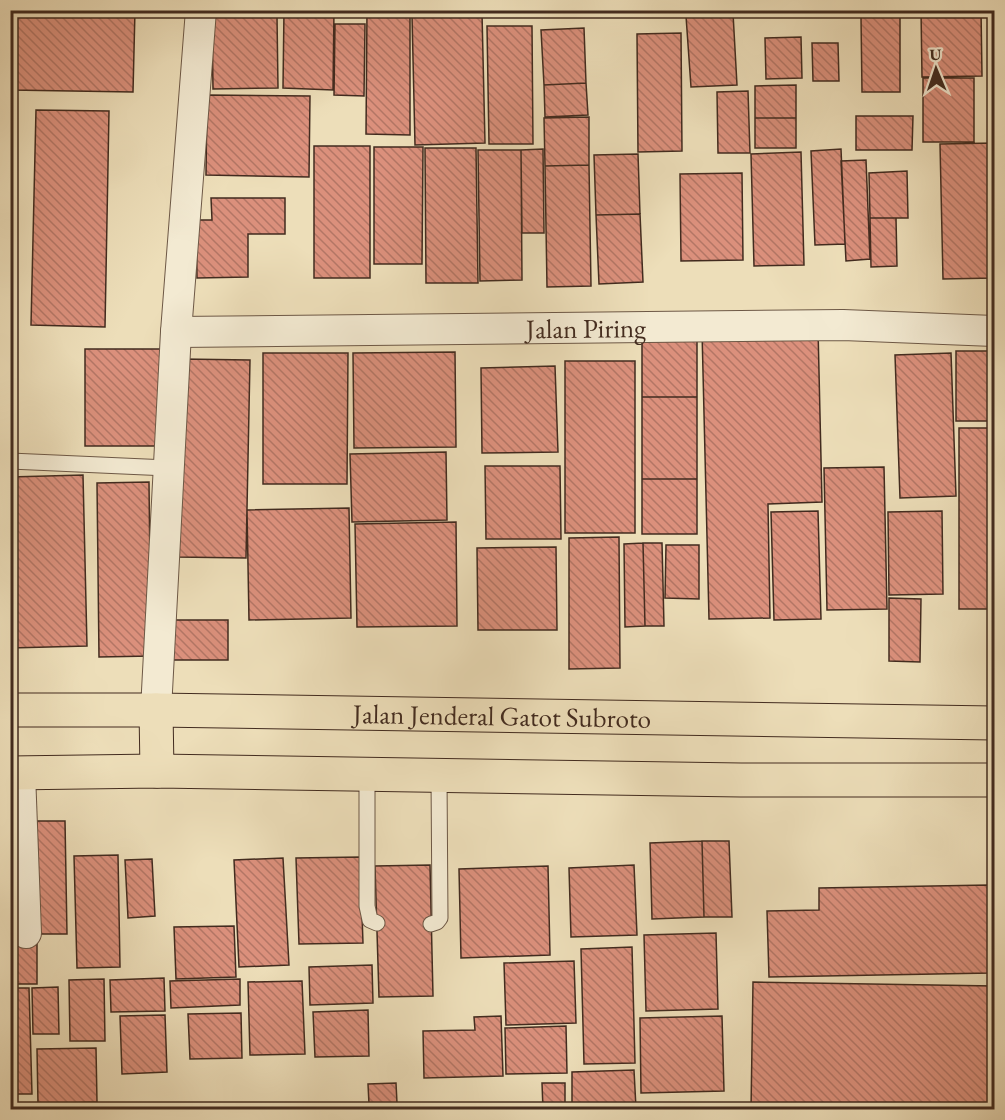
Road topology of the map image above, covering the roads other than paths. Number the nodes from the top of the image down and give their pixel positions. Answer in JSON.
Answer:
{"nodes":[{"id":1,"x":201,"y":10,"type":"edge"},
{"id":2,"x":176,"y":332,"type":"junction"},
{"id":3,"x":994,"y":332,"type":"edge"},
{"id":4,"x":10,"y":461,"type":"edge"},
{"id":5,"x":168,"y":468,"type":"junction"},
{"id":6,"x":10,"y":710,"type":"edge"},
{"id":7,"x":156,"y":710,"type":"junction"},
{"id":8,"x":994,"y":723,"type":"edge"},
{"id":9,"x":157,"y":771,"type":"junction"},
{"id":10,"x":15,"y":773,"type":"edge"},
{"id":11,"x":367,"y":775,"type":"junction"},
{"id":12,"x":439,"y":776,"type":"junction"},
{"id":13,"x":994,"y":780,"type":"edge"},
{"id":14,"x":376,"y":923,"type":"dead end"},
{"id":15,"x":431,"y":924,"type":"dead end"},
{"id":16,"x":26,"y":933,"type":"dead end"}],
"edges":[{"from":1,"to":2,"type":"street"},
{"from":2,"to":3,"type":"street","name":"Jalan Piring"},
{"from":2,"to":5,"type":"street"},
{"from":4,"to":5,"type":"lane"},
{"from":5,"to":7,"type":"street"},
{"from":6,"to":7,"type":"main road","name":"Jalan Jenderal Gatot Subroto"},
{"from":7,"to":8,"type":"main road","name":"Jalan Jenderal Gatot Subroto"},
{"from":7,"to":9,"type":"main road"},
{"from":9,"to":10,"type":"main road"},
{"from":9,"to":11,"type":"main road"},
{"from":10,"to":16,"type":"street"},
{"from":11,"to":12,"type":"main road"},
{"from":11,"to":14,"type":"lane"},
{"from":12,"to":13,"type":"main road"},
{"from":12,"to":15,"type":"lane"}]}
